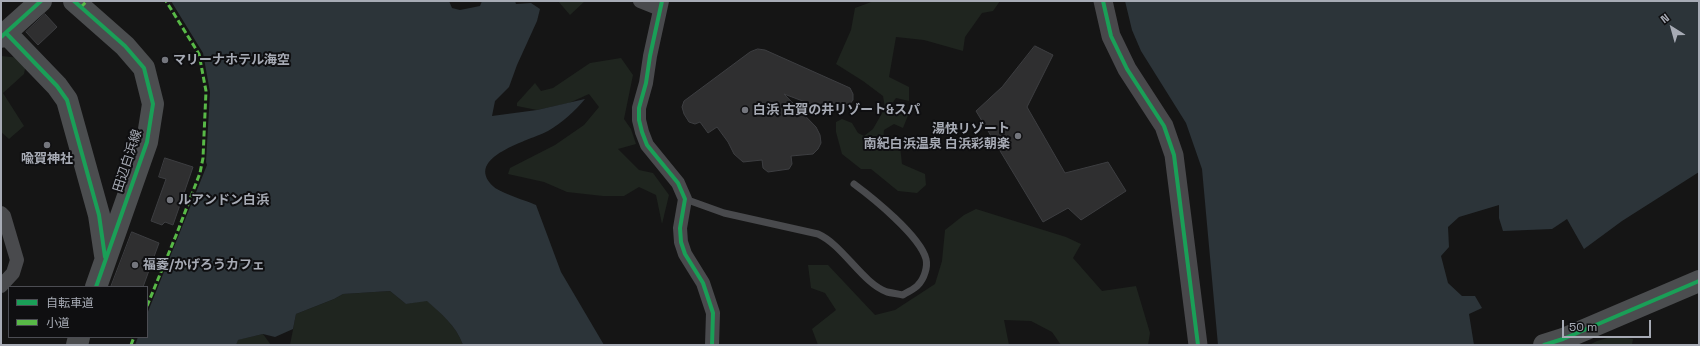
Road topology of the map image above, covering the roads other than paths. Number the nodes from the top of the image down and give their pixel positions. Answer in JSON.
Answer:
{"nodes":[{"id":1,"x":41,"y":1,"type":"edge"},
{"id":2,"x":74,"y":1,"type":"edge"},
{"id":3,"x":640,"y":1,"type":"edge"},
{"id":4,"x":1102,"y":1,"type":"edge"},
{"id":5,"x":661,"y":5,"type":"edge"},
{"id":6,"x":3,"y":35,"type":"edge"},
{"id":7,"x":854,"y":184,"type":"dead end"},
{"id":8,"x":684,"y":198,"type":"junction"},
{"id":9,"x":1,"y":213,"type":"edge"},
{"id":10,"x":105,"y":259,"type":"junction"},
{"id":11,"x":1699,"y":281,"type":"edge"},
{"id":12,"x":1,"y":286,"type":"edge"},
{"id":13,"x":96,"y":286,"type":"edge"},
{"id":14,"x":712,"y":345,"type":"edge"},
{"id":15,"x":1198,"y":345,"type":"edge"},
{"id":16,"x":1544,"y":345,"type":"edge"}],
"edges":[{"from":1,"to":6,"type":"main road","name":"田辺白浜線"},
{"from":2,"to":10,"type":"main road","name":"田辺白浜線"},
{"from":3,"to":5,"type":"street"},
{"from":4,"to":15,"type":"street"},
{"from":5,"to":8,"type":"street"},
{"from":6,"to":10,"type":"main road","name":"田辺白浜線"},
{"from":7,"to":8,"type":"lane"},
{"from":8,"to":14,"type":"street"},
{"from":9,"to":12,"type":"street"},
{"from":10,"to":13,"type":"main road","name":"田辺白浜線"},
{"from":11,"to":16,"type":"main road"}]}
